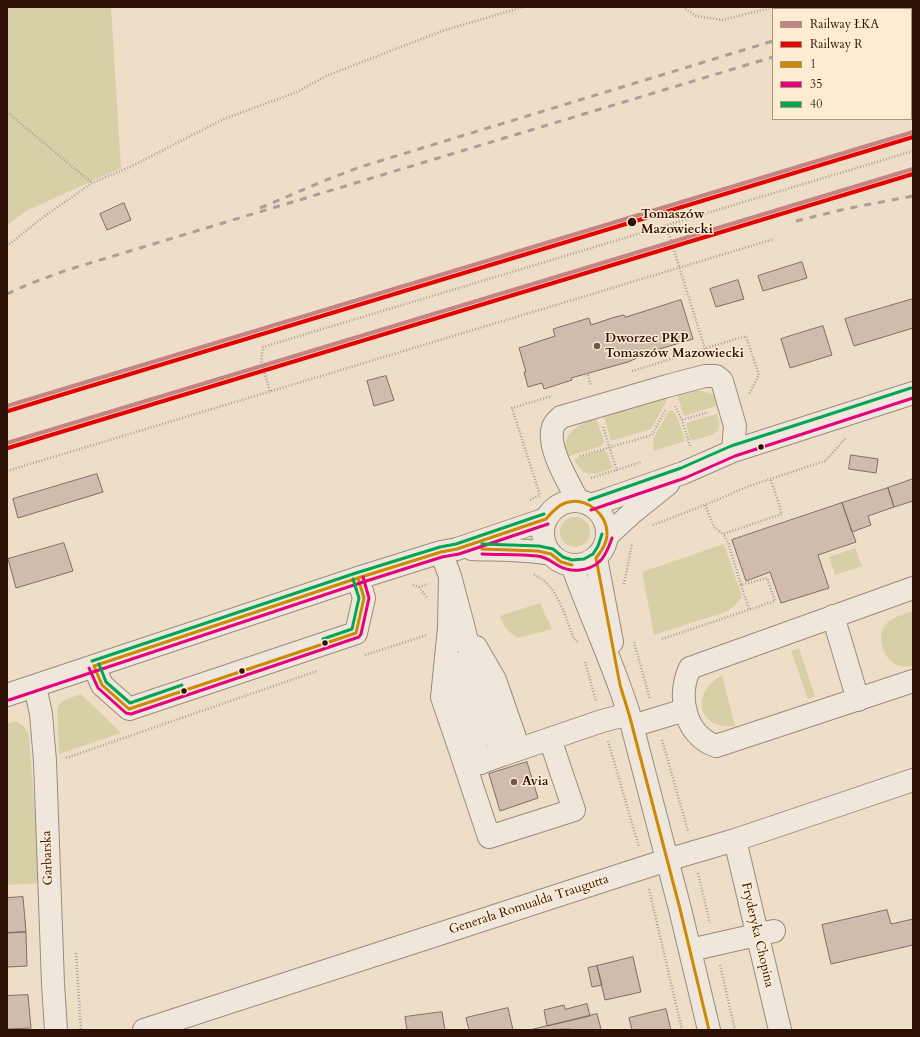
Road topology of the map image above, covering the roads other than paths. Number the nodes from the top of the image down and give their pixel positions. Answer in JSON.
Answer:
{"nodes":[{"id":1,"x":913,"y":392,"type":"edge"},
{"id":2,"x":733,"y":451,"type":"junction"},
{"id":3,"x":683,"y":472,"type":"junction"},
{"id":4,"x":584,"y":503,"type":"junction"},
{"id":5,"x":546,"y":519,"type":"junction"},
{"id":6,"x":607,"y":536,"type":"junction"},
{"id":7,"x":449,"y":551,"type":"junction"},
{"id":8,"x":551,"y":554,"type":"junction"},
{"id":9,"x":596,"y":558,"type":"junction"},
{"id":10,"x":572,"y":565,"type":"junction"},
{"id":11,"x":358,"y":578,"type":"junction"},
{"id":12,"x":913,"y":588,"type":"edge"},
{"id":13,"x":833,"y":616,"type":"junction"},
{"id":14,"x":456,"y":627,"type":"junction"},
{"id":15,"x":94,"y":666,"type":"junction"},
{"id":16,"x":913,"y":681,"type":"edge"},
{"id":17,"x":620,"y":685,"type":"junction"},
{"id":18,"x":35,"y":686,"type":"junction"},
{"id":19,"x":7,"y":695,"type":"edge"},
{"id":20,"x":858,"y":700,"type":"junction"},
{"id":21,"x":685,"y":710,"type":"junction"},
{"id":22,"x":630,"y":720,"type":"junction"},
{"id":23,"x":550,"y":739,"type":"junction"},
{"id":24,"x":511,"y":752,"type":"junction"},
{"id":25,"x":474,"y":766,"type":"junction"},
{"id":26,"x":913,"y":780,"type":"edge"},
{"id":27,"x":735,"y":840,"type":"junction"},
{"id":28,"x":667,"y":860,"type":"junction"},
{"id":29,"x":766,"y":933,"type":"junction"},
{"id":30,"x":690,"y":950,"type":"junction"},
{"id":31,"x":56,"y":1030,"type":"edge"},
{"id":32,"x":144,"y":1030,"type":"edge"},
{"id":33,"x":709,"y":1030,"type":"edge"},
{"id":34,"x":780,"y":1030,"type":"edge"}],
"edges":[{"from":1,"to":2,"type":"street"},
{"from":2,"to":3,"type":"street"},
{"from":2,"to":4,"type":"street"},
{"from":3,"to":4,"type":"street"},
{"from":3,"to":6,"type":"street"},
{"from":4,"to":5,"type":"street"},
{"from":4,"to":6,"type":"street"},
{"from":5,"to":7,"type":"street"},
{"from":5,"to":8,"type":"street"},
{"from":6,"to":9,"type":"street"},
{"from":7,"to":8,"type":"street"},
{"from":7,"to":11,"type":"street"},
{"from":7,"to":14,"type":"street"},
{"from":8,"to":10,"type":"street"},
{"from":9,"to":10,"type":"street"},
{"from":9,"to":17,"type":"street"},
{"from":10,"to":17,"type":"street"},
{"from":11,"to":15,"type":"street"},
{"from":11,"to":15,"type":"street"},
{"from":12,"to":13,"type":"street"},
{"from":13,"to":20,"type":"street"},
{"from":13,"to":21,"type":"street"},
{"from":14,"to":24,"type":"street"},
{"from":14,"to":25,"type":"street"},
{"from":15,"to":18,"type":"street"},
{"from":16,"to":20,"type":"street"},
{"from":17,"to":22,"type":"street"},
{"from":18,"to":19,"type":"street"},
{"from":18,"to":31,"type":"street","name":"Garbarska"},
{"from":20,"to":21,"type":"street"},
{"from":21,"to":22,"type":"street"},
{"from":22,"to":23,"type":"street"},
{"from":22,"to":28,"type":"street"},
{"from":23,"to":24,"type":"street"},
{"from":23,"to":25,"type":"street"},
{"from":24,"to":25,"type":"street"},
{"from":26,"to":27,"type":"street","name":"Generała Romualda Traugutta"},
{"from":27,"to":28,"type":"street","name":"Generała Romualda Traugutta"},
{"from":27,"to":29,"type":"street","name":"Fryderyka Chopina"},
{"from":28,"to":30,"type":"street"},
{"from":28,"to":32,"type":"street","name":"Generała Romualda Traugutta"},
{"from":29,"to":30,"type":"street"},
{"from":29,"to":34,"type":"street","name":"Fryderyka Chopina"},
{"from":30,"to":33,"type":"street"}]}
